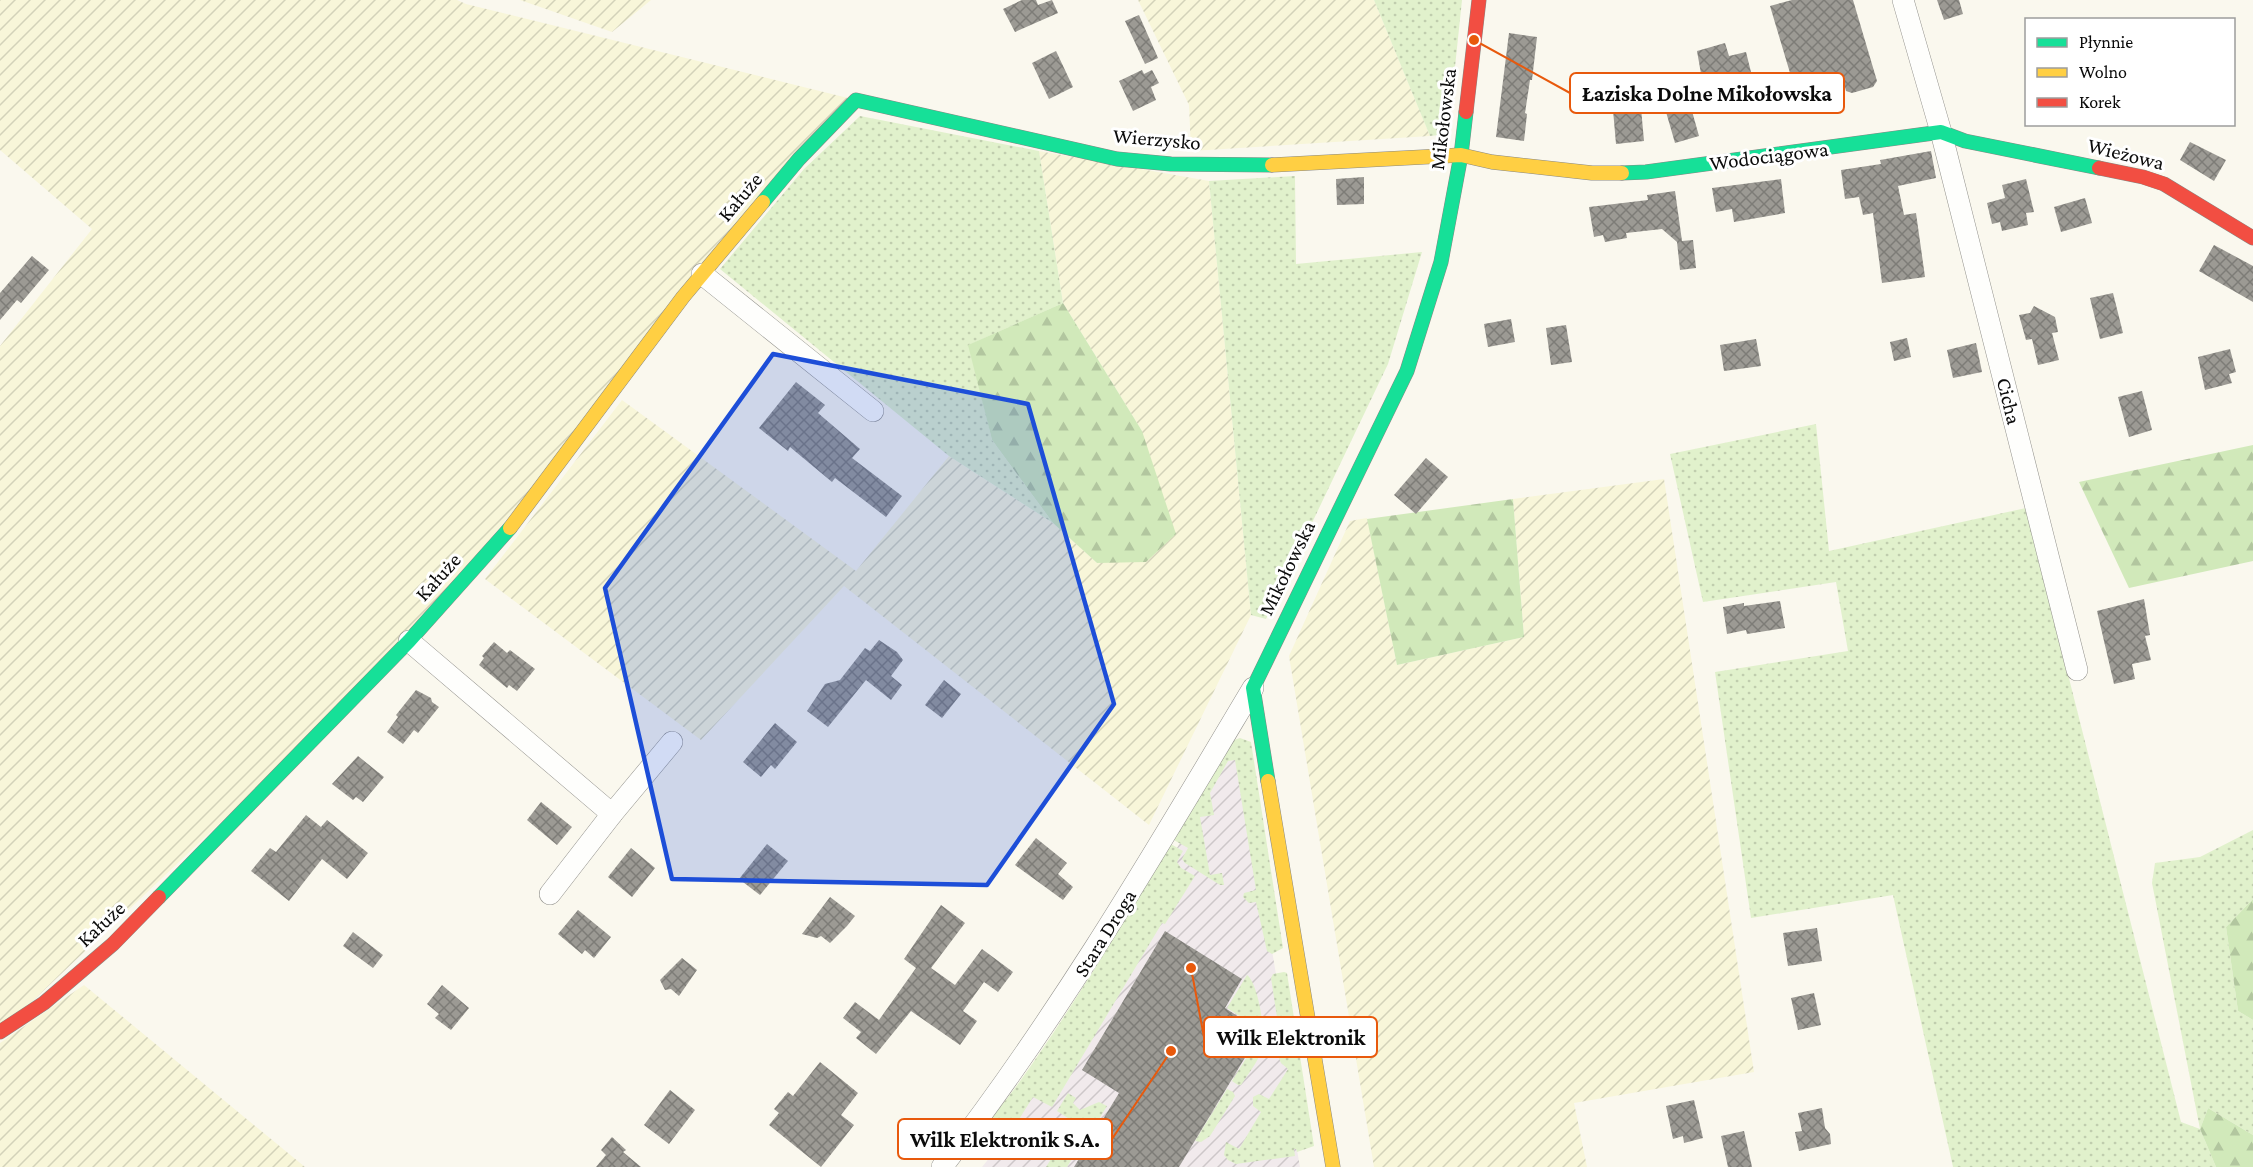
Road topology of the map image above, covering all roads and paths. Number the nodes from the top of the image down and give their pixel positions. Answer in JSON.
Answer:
{"nodes":[{"id":1,"x":1479,"y":0,"type":"edge"},
{"id":2,"x":1903,"y":0,"type":"edge"},
{"id":3,"x":856,"y":100,"type":"joint"},
{"id":4,"x":1941,"y":132,"type":"junction"},
{"id":5,"x":1461,"y":155,"type":"junction"},
{"id":6,"x":2253,"y":238,"type":"edge"},
{"id":7,"x":702,"y":274,"type":"junction"},
{"id":8,"x":873,"y":411,"type":"dead end"},
{"id":9,"x":409,"y":641,"type":"junction"},
{"id":10,"x":2078,"y":670,"type":"dead end"},
{"id":11,"x":1253,"y":688,"type":"junction"},
{"id":12,"x":672,"y":742,"type":"dead end"},
{"id":13,"x":612,"y":814,"type":"junction"},
{"id":14,"x":550,"y":894,"type":"dead end"},
{"id":15,"x":0,"y":1032,"type":"edge"},
{"id":16,"x":942,"y":1167,"type":"edge"},
{"id":17,"x":1333,"y":1167,"type":"edge"}],
"edges":[{"from":1,"to":5,"type":"street","name":"Mikołowska"},
{"from":2,"to":4,"type":"street"},
{"from":3,"to":5,"type":"street","name":"Wierzysko"},
{"from":3,"to":7,"type":"street","name":"Kałuże"},
{"from":4,"to":5,"type":"street","name":"Wodociągowa"},
{"from":4,"to":6,"type":"street","name":"Wieżowa"},
{"from":4,"to":10,"type":"street","name":"Cicha"},
{"from":5,"to":11,"type":"street","name":"Mikołowska"},
{"from":7,"to":8,"type":"street"},
{"from":7,"to":9,"type":"street","name":"Kałuże"},
{"from":9,"to":13,"type":"street"},
{"from":9,"to":15,"type":"street","name":"Kałuże"},
{"from":11,"to":16,"type":"street","name":"Stara Droga"},
{"from":11,"to":17,"type":"street"},
{"from":12,"to":13,"type":"street"},
{"from":13,"to":14,"type":"street"}]}
